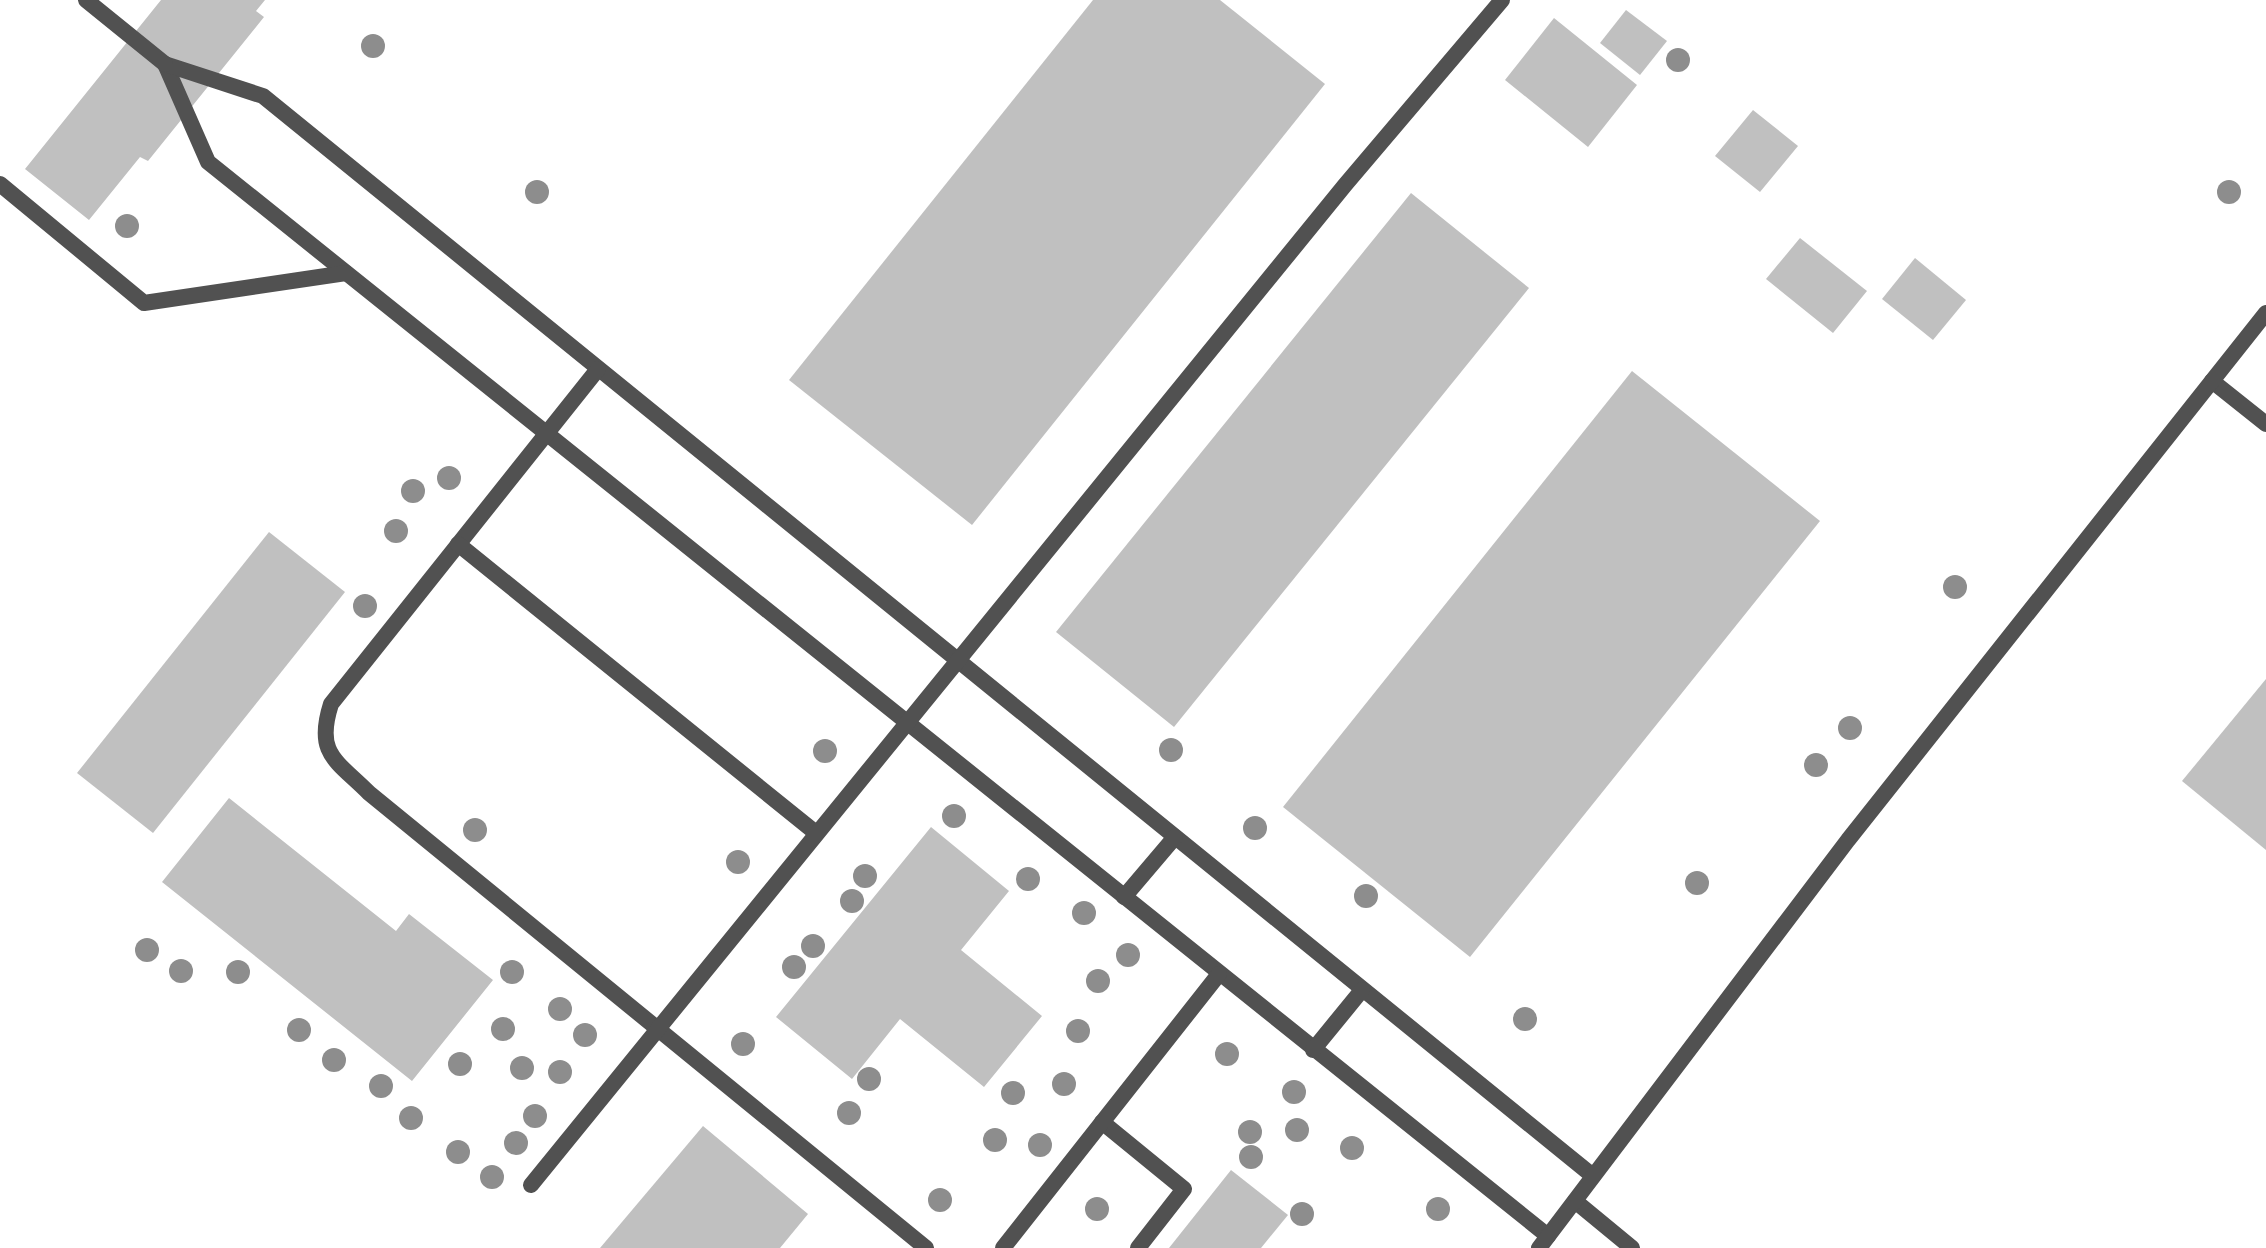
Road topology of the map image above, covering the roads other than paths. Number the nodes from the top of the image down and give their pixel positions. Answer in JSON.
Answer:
{"nodes":[{"id":1,"x":86,"y":0,"type":"edge"},
{"id":2,"x":1502,"y":0,"type":"edge"},
{"id":3,"x":165,"y":64,"type":"junction"},
{"id":4,"x":0,"y":184,"type":"edge"},
{"id":5,"x":346,"y":273,"type":"junction"},
{"id":6,"x":2266,"y":313,"type":"edge"},
{"id":7,"x":598,"y":369,"type":"junction"},
{"id":8,"x":2212,"y":381,"type":"junction"},
{"id":9,"x":2266,"y":424,"type":"edge"},
{"id":10,"x":546,"y":433,"type":"junction"},
{"id":11,"x":458,"y":544,"type":"junction"},
{"id":12,"x":957,"y":660,"type":"junction"},
{"id":13,"x":907,"y":722,"type":"junction"},
{"id":14,"x":816,"y":833,"type":"junction"},
{"id":15,"x":1175,"y":837,"type":"junction"},
{"id":16,"x":1124,"y":897,"type":"junction"},
{"id":17,"x":1219,"y":974,"type":"junction"},
{"id":18,"x":1362,"y":990,"type":"junction"},
{"id":19,"x":657,"y":1029,"type":"junction"},
{"id":20,"x":1313,"y":1050,"type":"junction"},
{"id":21,"x":1102,"y":1122,"type":"junction"},
{"id":22,"x":1593,"y":1176,"type":"junction"},
{"id":23,"x":531,"y":1185,"type":"dead end"},
{"id":24,"x":1575,"y":1201,"type":"junction"},
{"id":25,"x":1543,"y":1242,"type":"edge"},
{"id":26,"x":926,"y":1248,"type":"edge"},
{"id":27,"x":1003,"y":1248,"type":"edge"},
{"id":28,"x":1138,"y":1248,"type":"edge"},
{"id":29,"x":1632,"y":1248,"type":"edge"}],
"edges":[{"from":1,"to":3,"type":"street"},
{"from":2,"to":12,"type":"street"},
{"from":3,"to":5,"type":"street"},
{"from":3,"to":7,"type":"street"},
{"from":4,"to":5,"type":"street"},
{"from":5,"to":10,"type":"street"},
{"from":6,"to":8,"type":"street"},
{"from":7,"to":10,"type":"street"},
{"from":7,"to":12,"type":"street"},
{"from":8,"to":9,"type":"street"},
{"from":8,"to":22,"type":"street"},
{"from":10,"to":11,"type":"street"},
{"from":10,"to":13,"type":"street"},
{"from":11,"to":14,"type":"street"},
{"from":11,"to":19,"type":"street"},
{"from":12,"to":13,"type":"street"},
{"from":12,"to":15,"type":"street"},
{"from":13,"to":14,"type":"street"},
{"from":13,"to":16,"type":"street"},
{"from":14,"to":19,"type":"street"},
{"from":15,"to":16,"type":"street"},
{"from":15,"to":18,"type":"street"},
{"from":16,"to":17,"type":"street"},
{"from":17,"to":20,"type":"street"},
{"from":17,"to":21,"type":"street"},
{"from":18,"to":20,"type":"street"},
{"from":18,"to":22,"type":"street"},
{"from":19,"to":23,"type":"street"},
{"from":19,"to":26,"type":"street"},
{"from":20,"to":25,"type":"street"},
{"from":21,"to":27,"type":"street"},
{"from":21,"to":28,"type":"street"},
{"from":22,"to":24,"type":"street"},
{"from":24,"to":25,"type":"street"},
{"from":24,"to":29,"type":"street"}]}
